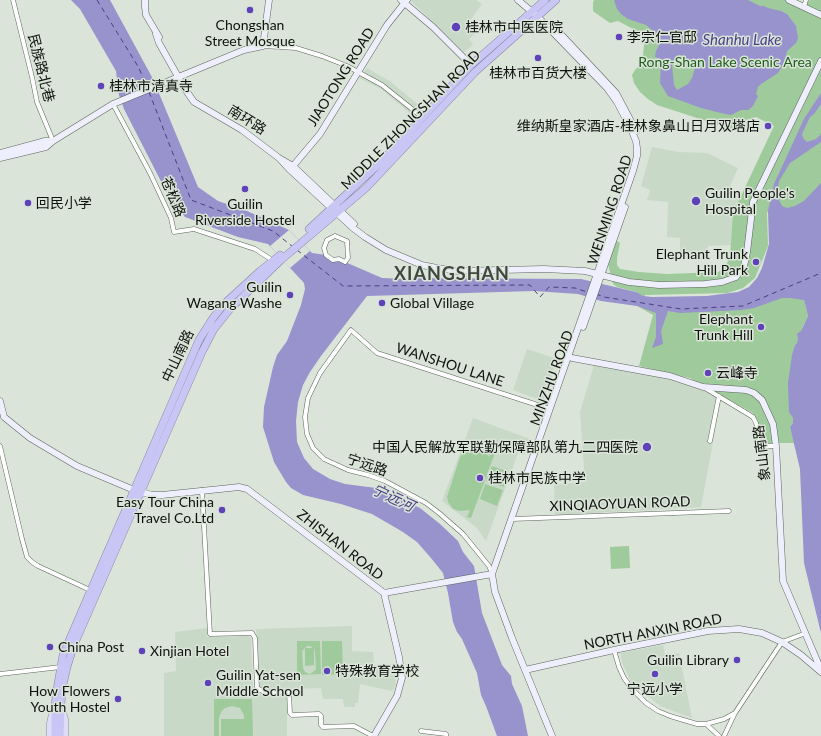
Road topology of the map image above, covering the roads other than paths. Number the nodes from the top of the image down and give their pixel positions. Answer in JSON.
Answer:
{"nodes":[{"id":1,"x":13,"y":0,"type":"edge"},
{"id":2,"x":145,"y":0,"type":"edge"},
{"id":3,"x":269,"y":0,"type":"edge"},
{"id":4,"x":518,"y":0,"type":"edge"},
{"id":5,"x":524,"y":0,"type":"edge"},
{"id":6,"x":546,"y":0,"type":"edge"},
{"id":7,"x":556,"y":0,"type":"edge"},
{"id":8,"x":789,"y":0,"type":"edge"},
{"id":9,"x":806,"y":0,"type":"edge"},
{"id":10,"x":404,"y":1,"type":"edge"},
{"id":11,"x":804,"y":7,"type":"junction"},
{"id":12,"x":537,"y":13,"type":"junction"},
{"id":13,"x":821,"y":15,"type":"edge"},
{"id":14,"x":263,"y":46,"type":"junction"},
{"id":15,"x":821,"y":61,"type":"edge"},
{"id":16,"x":471,"y":65,"type":"junction"},
{"id":17,"x":358,"y":72,"type":"junction"},
{"id":18,"x":180,"y":76,"type":"junction"},
{"id":19,"x":113,"y":104,"type":"junction"},
{"id":20,"x":422,"y":117,"type":"junction"},
{"id":21,"x":53,"y":141,"type":"junction"},
{"id":22,"x":0,"y":153,"type":"edge"},
{"id":23,"x":0,"y":158,"type":"edge"},
{"id":24,"x":279,"y":158,"type":"junction"},
{"id":25,"x":293,"y":166,"type":"junction"},
{"id":26,"x":335,"y":209,"type":"junction"},
{"id":27,"x":327,"y":240,"type":"joint"},
{"id":28,"x":269,"y":258,"type":"dead end"},
{"id":29,"x":600,"y":274,"type":"junction"},
{"id":30,"x":590,"y":301,"type":"junction"},
{"id":31,"x":351,"y":330,"type":"joint"},
{"id":32,"x":572,"y":358,"type":"junction"},
{"id":33,"x":703,"y":387,"type":"junction"},
{"id":34,"x":719,"y":396,"type":"junction"},
{"id":35,"x":0,"y":401,"type":"edge"},
{"id":36,"x":550,"y":409,"type":"junction"},
{"id":37,"x":2,"y":418,"type":"edge"},
{"id":38,"x":710,"y":441,"type":"dead end"},
{"id":39,"x":0,"y":446,"type":"edge"},
{"id":40,"x":776,"y":446,"type":"junction"},
{"id":41,"x":202,"y":490,"type":"junction"},
{"id":42,"x":137,"y":491,"type":"junction"},
{"id":43,"x":729,"y":511,"type":"dead end"},
{"id":44,"x":513,"y":519,"type":"junction"},
{"id":45,"x":492,"y":574,"type":"junction"},
{"id":46,"x":90,"y":590,"type":"junction"},
{"id":47,"x":384,"y":593,"type":"junction"},
{"id":48,"x":806,"y":634,"type":"junction"},
{"id":49,"x":782,"y":642,"type":"junction"},
{"id":50,"x":614,"y":650,"type":"junction"},
{"id":51,"x":61,"y":667,"type":"junction"},
{"id":52,"x":525,"y":670,"type":"junction"},
{"id":53,"x":821,"y":671,"type":"edge"},
{"id":54,"x":0,"y":674,"type":"edge"},
{"id":55,"x":58,"y":705,"type":"junction"},
{"id":56,"x":735,"y":713,"type":"junction"},
{"id":57,"x":706,"y":724,"type":"junction"},
{"id":58,"x":421,"y":731,"type":"dead end"},
{"id":59,"x":50,"y":736,"type":"edge"},
{"id":60,"x":55,"y":736,"type":"edge"},
{"id":61,"x":60,"y":736,"type":"edge"},
{"id":62,"x":65,"y":736,"type":"edge"},
{"id":63,"x":373,"y":736,"type":"edge"},
{"id":64,"x":446,"y":736,"type":"edge"},
{"id":65,"x":552,"y":736,"type":"edge"},
{"id":66,"x":719,"y":736,"type":"edge"},
{"id":67,"x":724,"y":736,"type":"edge"}],
"edges":[{"from":1,"to":21,"type":"street","name":"民族路北巷"},
{"from":2,"to":18,"type":"street","name":"南环路"},
{"from":3,"to":14,"type":"street"},
{"from":4,"to":12,"type":"street"},
{"from":5,"to":12,"type":"street"},
{"from":6,"to":12,"type":"highway"},
{"from":7,"to":12,"type":"highway"},
{"from":8,"to":11,"type":"street"},
{"from":9,"to":11,"type":"street"},
{"from":10,"to":16,"type":"street"},
{"from":10,"to":17,"type":"street","name":"JIAOTONG ROAD"},
{"from":11,"to":13,"type":"street"},
{"from":12,"to":16,"type":"highway","name":"MIDDLE ZHONGSHAN ROAD"},
{"from":12,"to":26,"type":"highway","name":"MIDDLE ZHONGSHAN ROAD"},
{"from":12,"to":29,"type":"street","name":"WENMING ROAD"},
{"from":14,"to":17,"type":"street"},
{"from":14,"to":18,"type":"street"},
{"from":15,"to":29,"type":"street"},
{"from":16,"to":20,"type":"highway","name":"MIDDLE ZHONGSHAN ROAD"},
{"from":17,"to":20,"type":"street"},
{"from":17,"to":25,"type":"street","name":"JIAOTONG ROAD"},
{"from":18,"to":19,"type":"street"},
{"from":18,"to":24,"type":"street","name":"南环路"},
{"from":19,"to":21,"type":"street"},
{"from":19,"to":28,"type":"street","name":"苍松路"},
{"from":20,"to":26,"type":"highway","name":"MIDDLE ZHONGSHAN ROAD"},
{"from":21,"to":22,"type":"street"},
{"from":21,"to":23,"type":"street"},
{"from":24,"to":25,"type":"street"},
{"from":24,"to":26,"type":"street"},
{"from":25,"to":26,"type":"street"},
{"from":26,"to":29,"type":"street"},
{"from":26,"to":42,"type":"highway","name":"中山南路"},
{"from":27,"to":27,"type":"street"},
{"from":29,"to":30,"type":"street","name":"WENMING ROAD"},
{"from":30,"to":32,"type":"street","name":"MINZHU ROAD"},
{"from":30,"to":36,"type":"street","name":"MINZHU ROAD"},
{"from":31,"to":36,"type":"street","name":"WANSHOU LANE"},
{"from":31,"to":45,"type":"street","name":"宁远路"},
{"from":32,"to":33,"type":"street","name":"象山南路"},
{"from":32,"to":44,"type":"street","name":"MINZHU ROAD"},
{"from":33,"to":34,"type":"street"},
{"from":33,"to":40,"type":"street","name":"象山南路"},
{"from":34,"to":38,"type":"street"},
{"from":34,"to":40,"type":"street"},
{"from":35,"to":37,"type":"street"},
{"from":36,"to":44,"type":"street","name":"MINZHU ROAD"},
{"from":37,"to":42,"type":"street","name":"ZHISHAN ROAD"},
{"from":39,"to":46,"type":"street"},
{"from":40,"to":48,"type":"street","name":"象山南路"},
{"from":41,"to":42,"type":"street","name":"ZHISHAN ROAD"},
{"from":41,"to":47,"type":"street","name":"ZHISHAN ROAD"},
{"from":41,"to":63,"type":"street"},
{"from":42,"to":46,"type":"highway"},
{"from":42,"to":55,"type":"highway"},
{"from":43,"to":44,"type":"street","name":"XINQIAOYUAN ROAD"},
{"from":44,"to":45,"type":"street","name":"MINZHU ROAD"},
{"from":45,"to":47,"type":"street"},
{"from":45,"to":52,"type":"street"},
{"from":46,"to":51,"type":"highway"},
{"from":47,"to":63,"type":"street","name":"ZHISHAN ROAD"},
{"from":48,"to":49,"type":"street"},
{"from":48,"to":53,"type":"street","name":"象山南路"},
{"from":49,"to":50,"type":"street","name":"NORTH ANXIN ROAD"},
{"from":49,"to":53,"type":"street","name":"NORTH ANXIN ROAD"},
{"from":49,"to":56,"type":"street"},
{"from":50,"to":52,"type":"street","name":"NORTH ANXIN ROAD"},
{"from":50,"to":57,"type":"street"},
{"from":51,"to":54,"type":"street"},
{"from":51,"to":55,"type":"highway"},
{"from":52,"to":65,"type":"street"},
{"from":55,"to":59,"type":"main road"},
{"from":55,"to":60,"type":"highway"},
{"from":55,"to":61,"type":"highway"},
{"from":55,"to":62,"type":"main road"},
{"from":56,"to":57,"type":"street"},
{"from":56,"to":67,"type":"street"},
{"from":57,"to":66,"type":"street"},
{"from":58,"to":64,"type":"street"}]}
